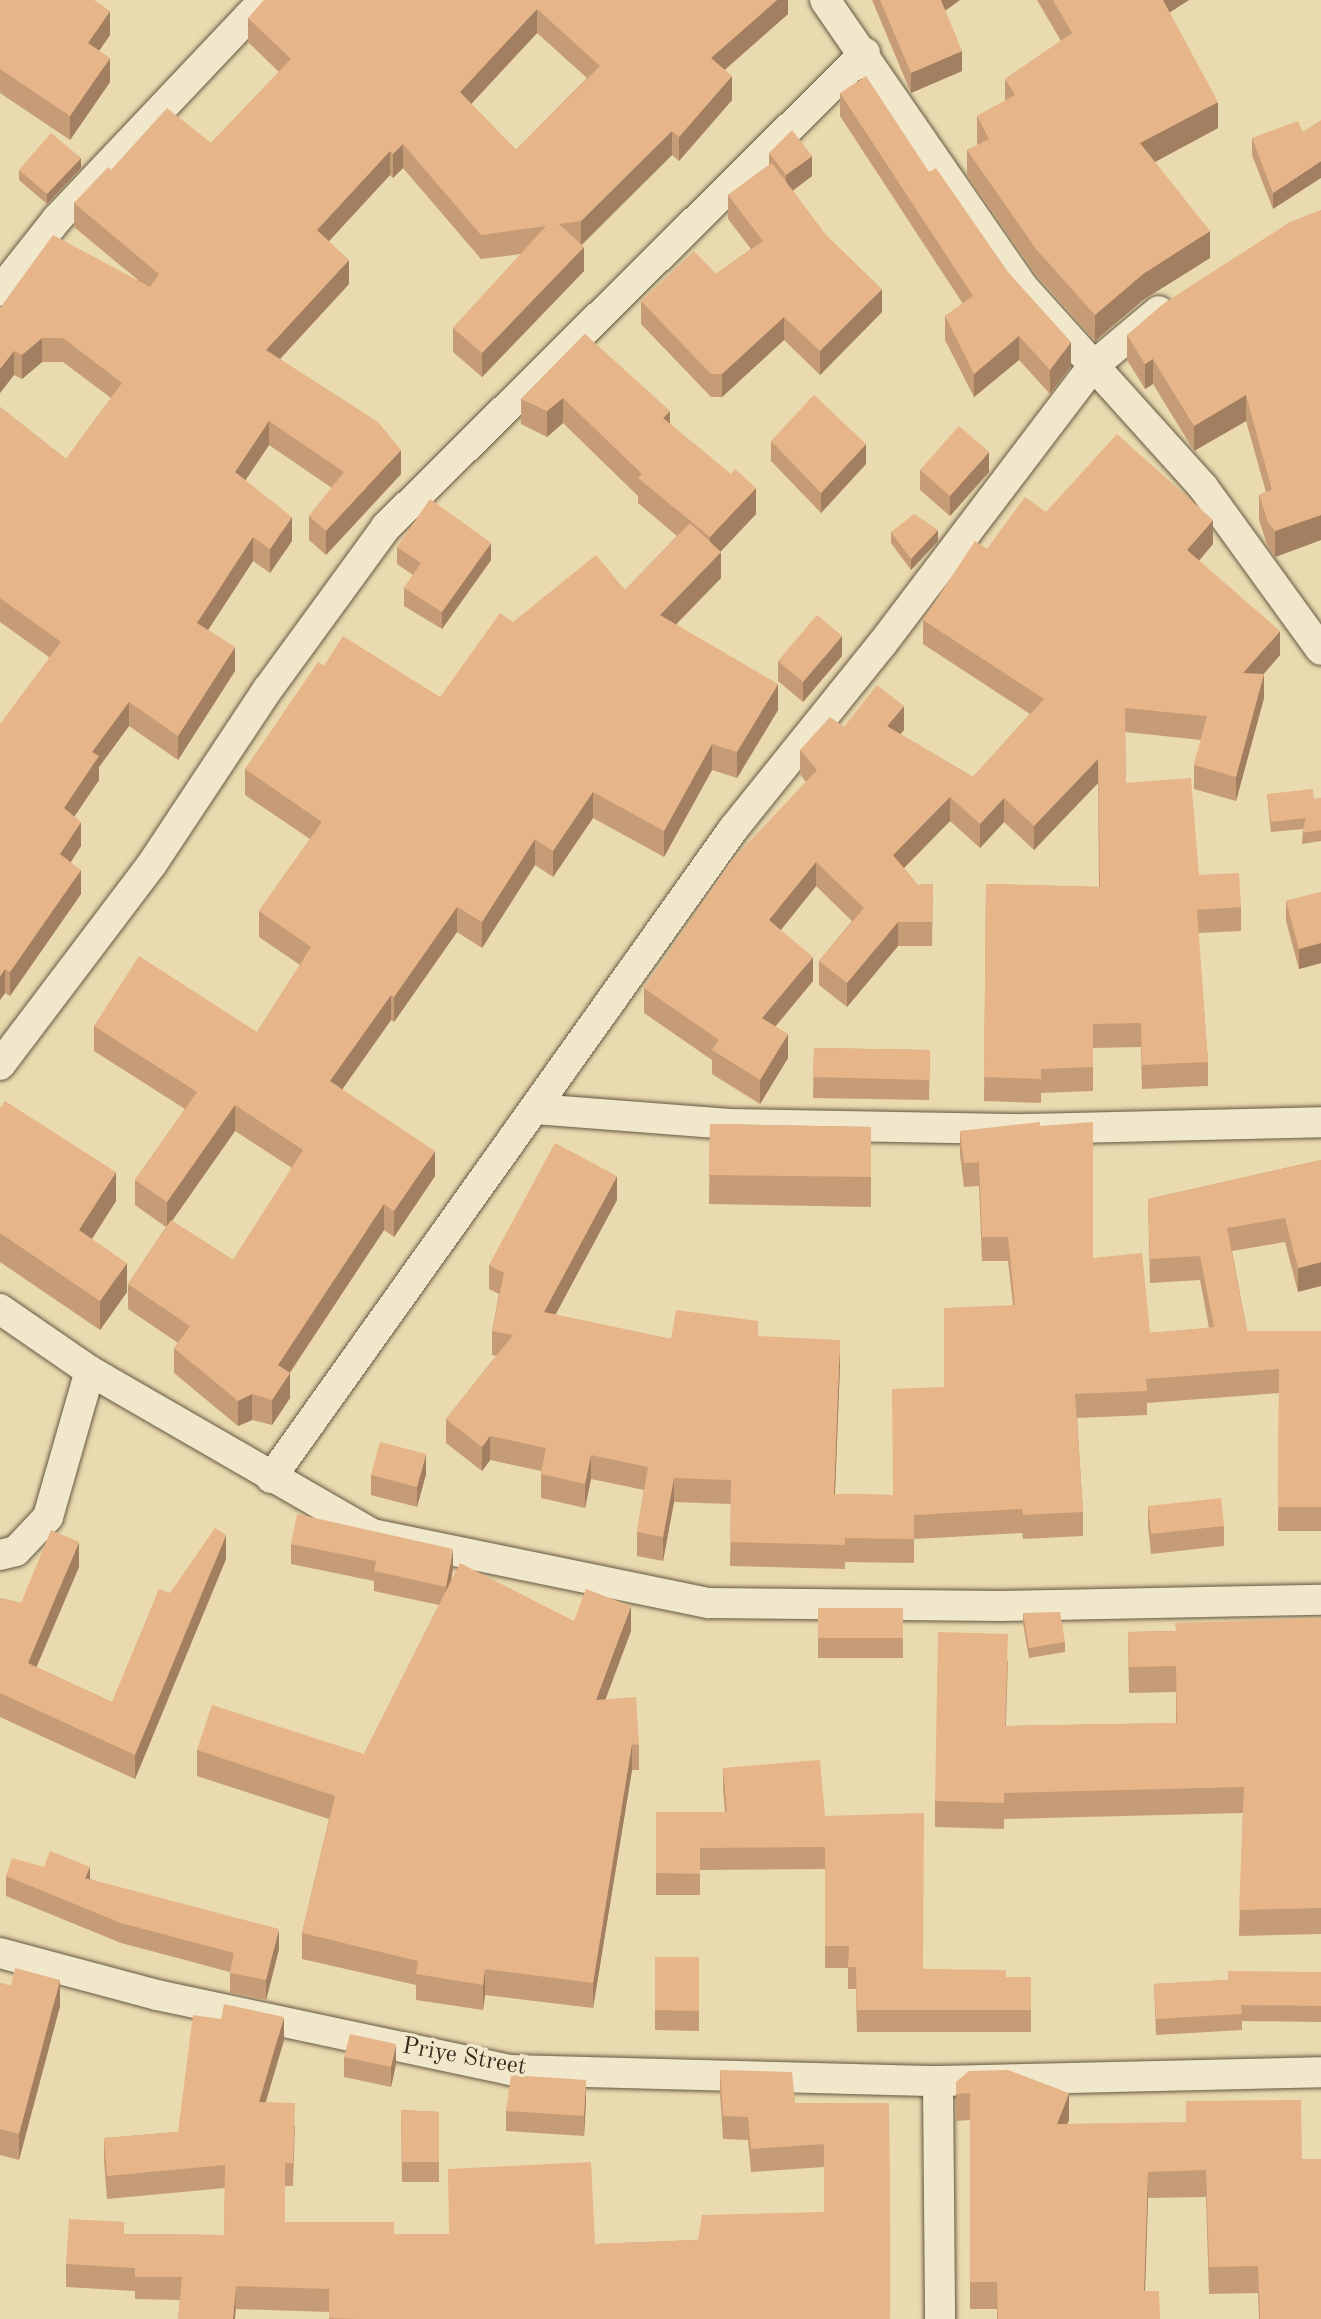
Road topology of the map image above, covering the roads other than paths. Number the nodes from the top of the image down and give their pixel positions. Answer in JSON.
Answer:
{"nodes":[{"id":1,"x":264,"y":0,"type":"edge"},
{"id":2,"x":825,"y":0,"type":"edge"},
{"id":3,"x":865,"y":53,"type":"junction"},
{"id":4,"x":0,"y":291,"type":"edge"},
{"id":5,"x":1188,"y":292,"type":"edge"},
{"id":6,"x":1092,"y":367,"type":"junction"},
{"id":7,"x":1321,"y":650,"type":"edge"},
{"id":8,"x":0,"y":1065,"type":"edge"},
{"id":9,"x":535,"y":1109,"type":"junction"},
{"id":10,"x":1321,"y":1122,"type":"edge"},
{"id":11,"x":0,"y":1309,"type":"edge"},
{"id":12,"x":90,"y":1371,"type":"junction"},
{"id":13,"x":271,"y":1478,"type":"junction"},
{"id":14,"x":0,"y":1555,"type":"edge"},
{"id":15,"x":1321,"y":1600,"type":"edge"},
{"id":16,"x":0,"y":1953,"type":"edge"},
{"id":17,"x":1321,"y":2072,"type":"edge"},
{"id":18,"x":939,"y":2081,"type":"junction"},
{"id":19,"x":940,"y":2319,"type":"edge"}],
"edges":[{"from":1,"to":4,"type":"street"},
{"from":2,"to":3,"type":"street"},
{"from":3,"to":6,"type":"street"},
{"from":3,"to":8,"type":"street"},
{"from":5,"to":6,"type":"street"},
{"from":6,"to":7,"type":"street"},
{"from":6,"to":9,"type":"street"},
{"from":9,"to":10,"type":"street"},
{"from":9,"to":13,"type":"street"},
{"from":11,"to":12,"type":"street"},
{"from":12,"to":13,"type":"street"},
{"from":12,"to":14,"type":"street"},
{"from":13,"to":15,"type":"street"},
{"from":16,"to":18,"type":"street","name":"Priye Street"},
{"from":17,"to":18,"type":"street","name":"Priye Street"},
{"from":18,"to":19,"type":"street"}]}
